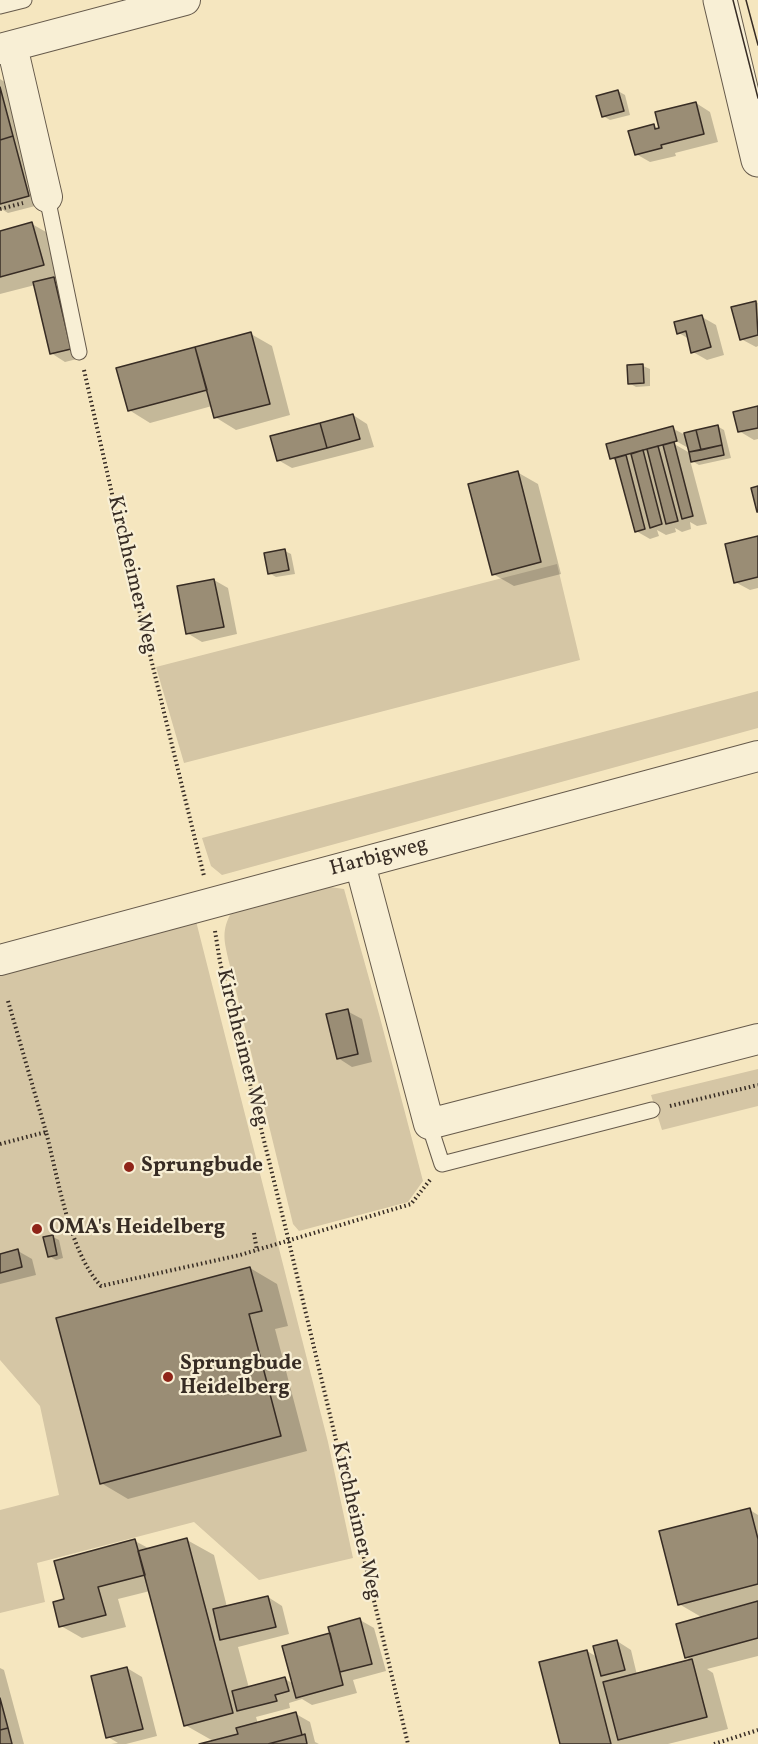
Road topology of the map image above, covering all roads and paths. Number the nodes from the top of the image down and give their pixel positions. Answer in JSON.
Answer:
{"nodes":[{"id":1,"x":24,"y":0,"type":"edge"},
{"id":2,"x":185,"y":0,"type":"edge"},
{"id":3,"x":720,"y":0,"type":"edge"},
{"id":4,"x":0,"y":6,"type":"edge"},
{"id":5,"x":6,"y":48,"type":"edge"},
{"id":6,"x":758,"y":160,"type":"edge"},
{"id":7,"x":47,"y":197,"type":"joint"},
{"id":8,"x":80,"y":352,"type":"joint"},
{"id":9,"x":758,"y":756,"type":"edge"},
{"id":10,"x":360,"y":864,"type":"junction"},
{"id":11,"x":211,"y":904,"type":"junction"},
{"id":12,"x":0,"y":960,"type":"edge"},
{"id":13,"x":8,"y":1001,"type":"dead end"},
{"id":14,"x":758,"y":1039,"type":"edge"},
{"id":15,"x":758,"y":1085,"type":"edge"},
{"id":16,"x":652,"y":1110,"type":"joint"},
{"id":17,"x":429,"y":1124,"type":"junction"},
{"id":18,"x":46,"y":1131,"type":"junction"},
{"id":19,"x":0,"y":1144,"type":"edge"},
{"id":20,"x":442,"y":1164,"type":"junction"},
{"id":21,"x":254,"y":1233,"type":"dead end"},
{"id":22,"x":289,"y":1242,"type":"junction"},
{"id":23,"x":257,"y":1251,"type":"junction"},
{"id":24,"x":758,"y":1731,"type":"edge"},
{"id":25,"x":408,"y":1744,"type":"edge"},
{"id":26,"x":714,"y":1744,"type":"edge"}],
"edges":[{"from":1,"to":4,"type":"lane"},
{"from":2,"to":5,"type":"street"},
{"from":3,"to":6,"type":"street"},
{"from":5,"to":7,"type":"street"},
{"from":7,"to":8,"type":"lane"},
{"from":8,"to":11,"type":"path","name":"Kirchheimer Weg"},
{"from":9,"to":10,"type":"street","name":"Harbigweg"},
{"from":10,"to":11,"type":"street","name":"Harbigweg"},
{"from":10,"to":17,"type":"street"},
{"from":11,"to":12,"type":"street","name":"Harbigweg"},
{"from":11,"to":22,"type":"path","name":"Kirchheimer Weg"},
{"from":13,"to":18,"type":"path"},
{"from":14,"to":17,"type":"street"},
{"from":15,"to":16,"type":"path"},
{"from":16,"to":20,"type":"lane"},
{"from":17,"to":20,"type":"lane"},
{"from":18,"to":19,"type":"path"},
{"from":18,"to":23,"type":"path"},
{"from":20,"to":22,"type":"path"},
{"from":21,"to":23,"type":"path"},
{"from":22,"to":23,"type":"path"},
{"from":22,"to":25,"type":"path","name":"Kirchheimer Weg"},
{"from":24,"to":26,"type":"path"}]}
